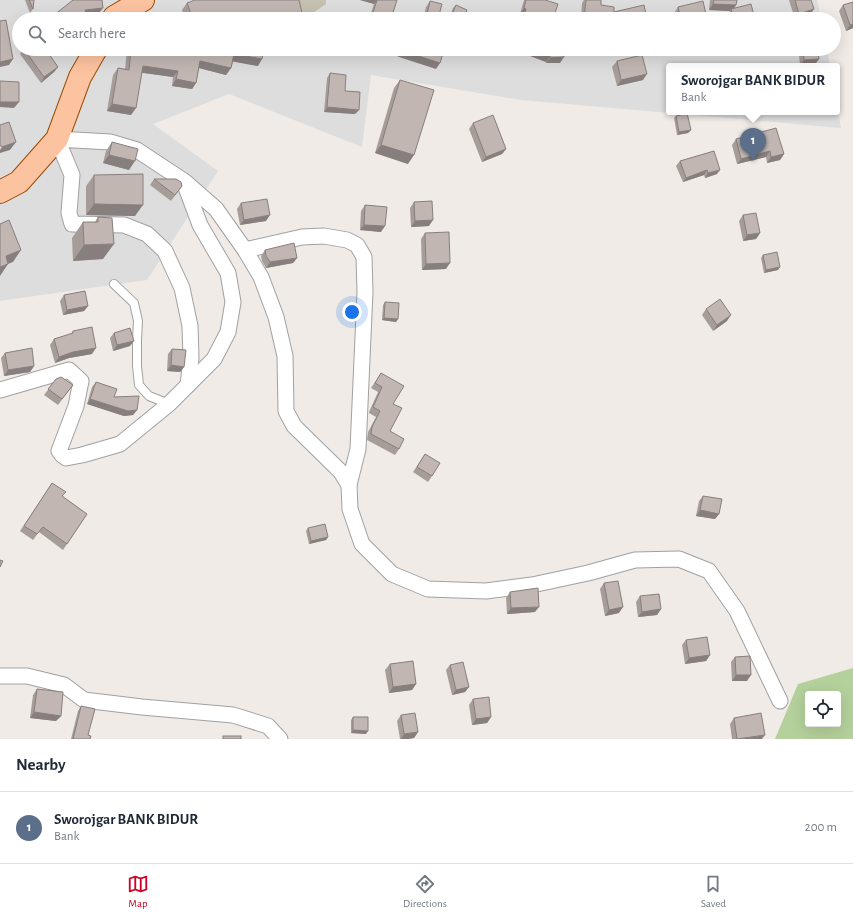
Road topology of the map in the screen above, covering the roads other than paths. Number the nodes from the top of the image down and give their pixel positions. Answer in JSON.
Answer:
{"nodes":[{"id":1,"x":143,"y":0,"type":"edge"},
{"id":2,"x":124,"y":12,"type":"edge"},
{"id":3,"x":92,"y":56,"type":"edge"},
{"id":4,"x":57,"y":139,"type":"junction"},
{"id":5,"x":184,"y":181,"type":"junction"},
{"id":6,"x":0,"y":192,"type":"edge"},
{"id":7,"x":245,"y":250,"type":"junction"},
{"id":8,"x":114,"y":284,"type":"dead end"},
{"id":9,"x":188,"y":385,"type":"junction"},
{"id":10,"x":0,"y":390,"type":"edge"},
{"id":11,"x":169,"y":404,"type":"junction"},
{"id":12,"x":349,"y":485,"type":"junction"},
{"id":13,"x":0,"y":676,"type":"edge"},
{"id":14,"x":780,"y":701,"type":"dead end"},
{"id":15,"x":280,"y":739,"type":"edge"}],
"edges":[{"from":1,"to":2,"type":"main road"},
{"from":3,"to":4,"type":"main road"},
{"from":4,"to":5,"type":"street"},
{"from":4,"to":6,"type":"main road"},
{"from":4,"to":9,"type":"street"},
{"from":5,"to":7,"type":"street"},
{"from":5,"to":9,"type":"street"},
{"from":7,"to":12,"type":"street"},
{"from":7,"to":12,"type":"street"},
{"from":8,"to":11,"type":"lane"},
{"from":9,"to":11,"type":"street"},
{"from":10,"to":11,"type":"street"},
{"from":12,"to":14,"type":"street"},
{"from":13,"to":15,"type":"street"}]}
